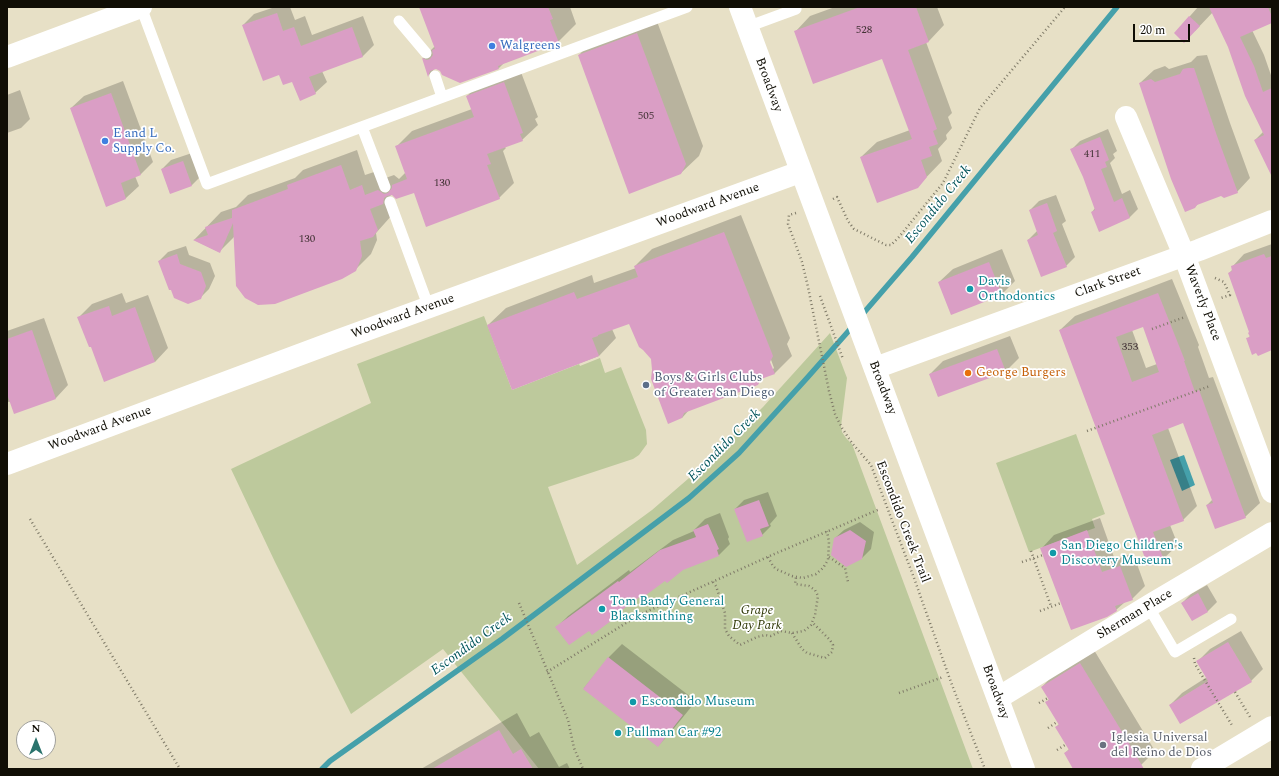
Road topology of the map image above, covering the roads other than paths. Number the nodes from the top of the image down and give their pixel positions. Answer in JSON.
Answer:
{"nodes":[{"id":1,"x":141,"y":7,"type":"edge"},
{"id":2,"x":687,"y":7,"type":"edge"},
{"id":3,"x":796,"y":9,"type":"dead end"},
{"id":4,"x":743,"y":17,"type":"edge"},
{"id":5,"x":400,"y":21,"type":"dead end"},
{"id":6,"x":426,"y":53,"type":"dead end"},
{"id":7,"x":7,"y":57,"type":"edge"},
{"id":8,"x":435,"y":76,"type":"dead end"},
{"id":9,"x":442,"y":97,"type":"junction"},
{"id":10,"x":1126,"y":117,"type":"dead end"},
{"id":11,"x":362,"y":127,"type":"junction"},
{"id":12,"x":800,"y":172,"type":"junction"},
{"id":13,"x":384,"y":187,"type":"dead end"},
{"id":14,"x":390,"y":202,"type":"dead end"},
{"id":15,"x":1272,"y":221,"type":"edge"},
{"id":16,"x":1184,"y":255,"type":"junction"},
{"id":17,"x":428,"y":308,"type":"junction"},
{"id":18,"x":875,"y":368,"type":"junction"},
{"id":19,"x":7,"y":464,"type":"edge"},
{"id":20,"x":1272,"y":492,"type":"edge"},
{"id":21,"x":1272,"y":533,"type":"edge"},
{"id":22,"x":1148,"y":606,"type":"junction"},
{"id":23,"x":1231,"y":618,"type":"dead end"},
{"id":24,"x":998,"y":698,"type":"junction"},
{"id":25,"x":1272,"y":727,"type":"edge"},
{"id":26,"x":1024,"y":769,"type":"edge"},
{"id":27,"x":1202,"y":769,"type":"edge"}],
"edges":[{"from":1,"to":7,"type":"street"},
{"from":1,"to":11,"type":"lane"},
{"from":2,"to":9,"type":"lane"},
{"from":3,"to":4,"type":"lane"},
{"from":4,"to":12,"type":"street","name":"Broadway"},
{"from":5,"to":6,"type":"lane"},
{"from":8,"to":9,"type":"lane"},
{"from":9,"to":11,"type":"lane"},
{"from":10,"to":16,"type":"street","name":"Waverly Place"},
{"from":11,"to":13,"type":"lane"},
{"from":12,"to":17,"type":"street","name":"Woodward Avenue"},
{"from":12,"to":18,"type":"street","name":"Broadway"},
{"from":14,"to":17,"type":"lane"},
{"from":15,"to":16,"type":"street","name":"Clark Street"},
{"from":16,"to":18,"type":"street","name":"Clark Street"},
{"from":16,"to":20,"type":"street","name":"Waverly Place"},
{"from":17,"to":19,"type":"street","name":"Woodward Avenue"},
{"from":18,"to":24,"type":"street","name":"Broadway"},
{"from":21,"to":22,"type":"street","name":"Sherman Place"},
{"from":22,"to":23,"type":"lane"},
{"from":22,"to":24,"type":"street","name":"Sherman Place"},
{"from":24,"to":26,"type":"street","name":"Broadway"},
{"from":25,"to":27,"type":"street"}]}
